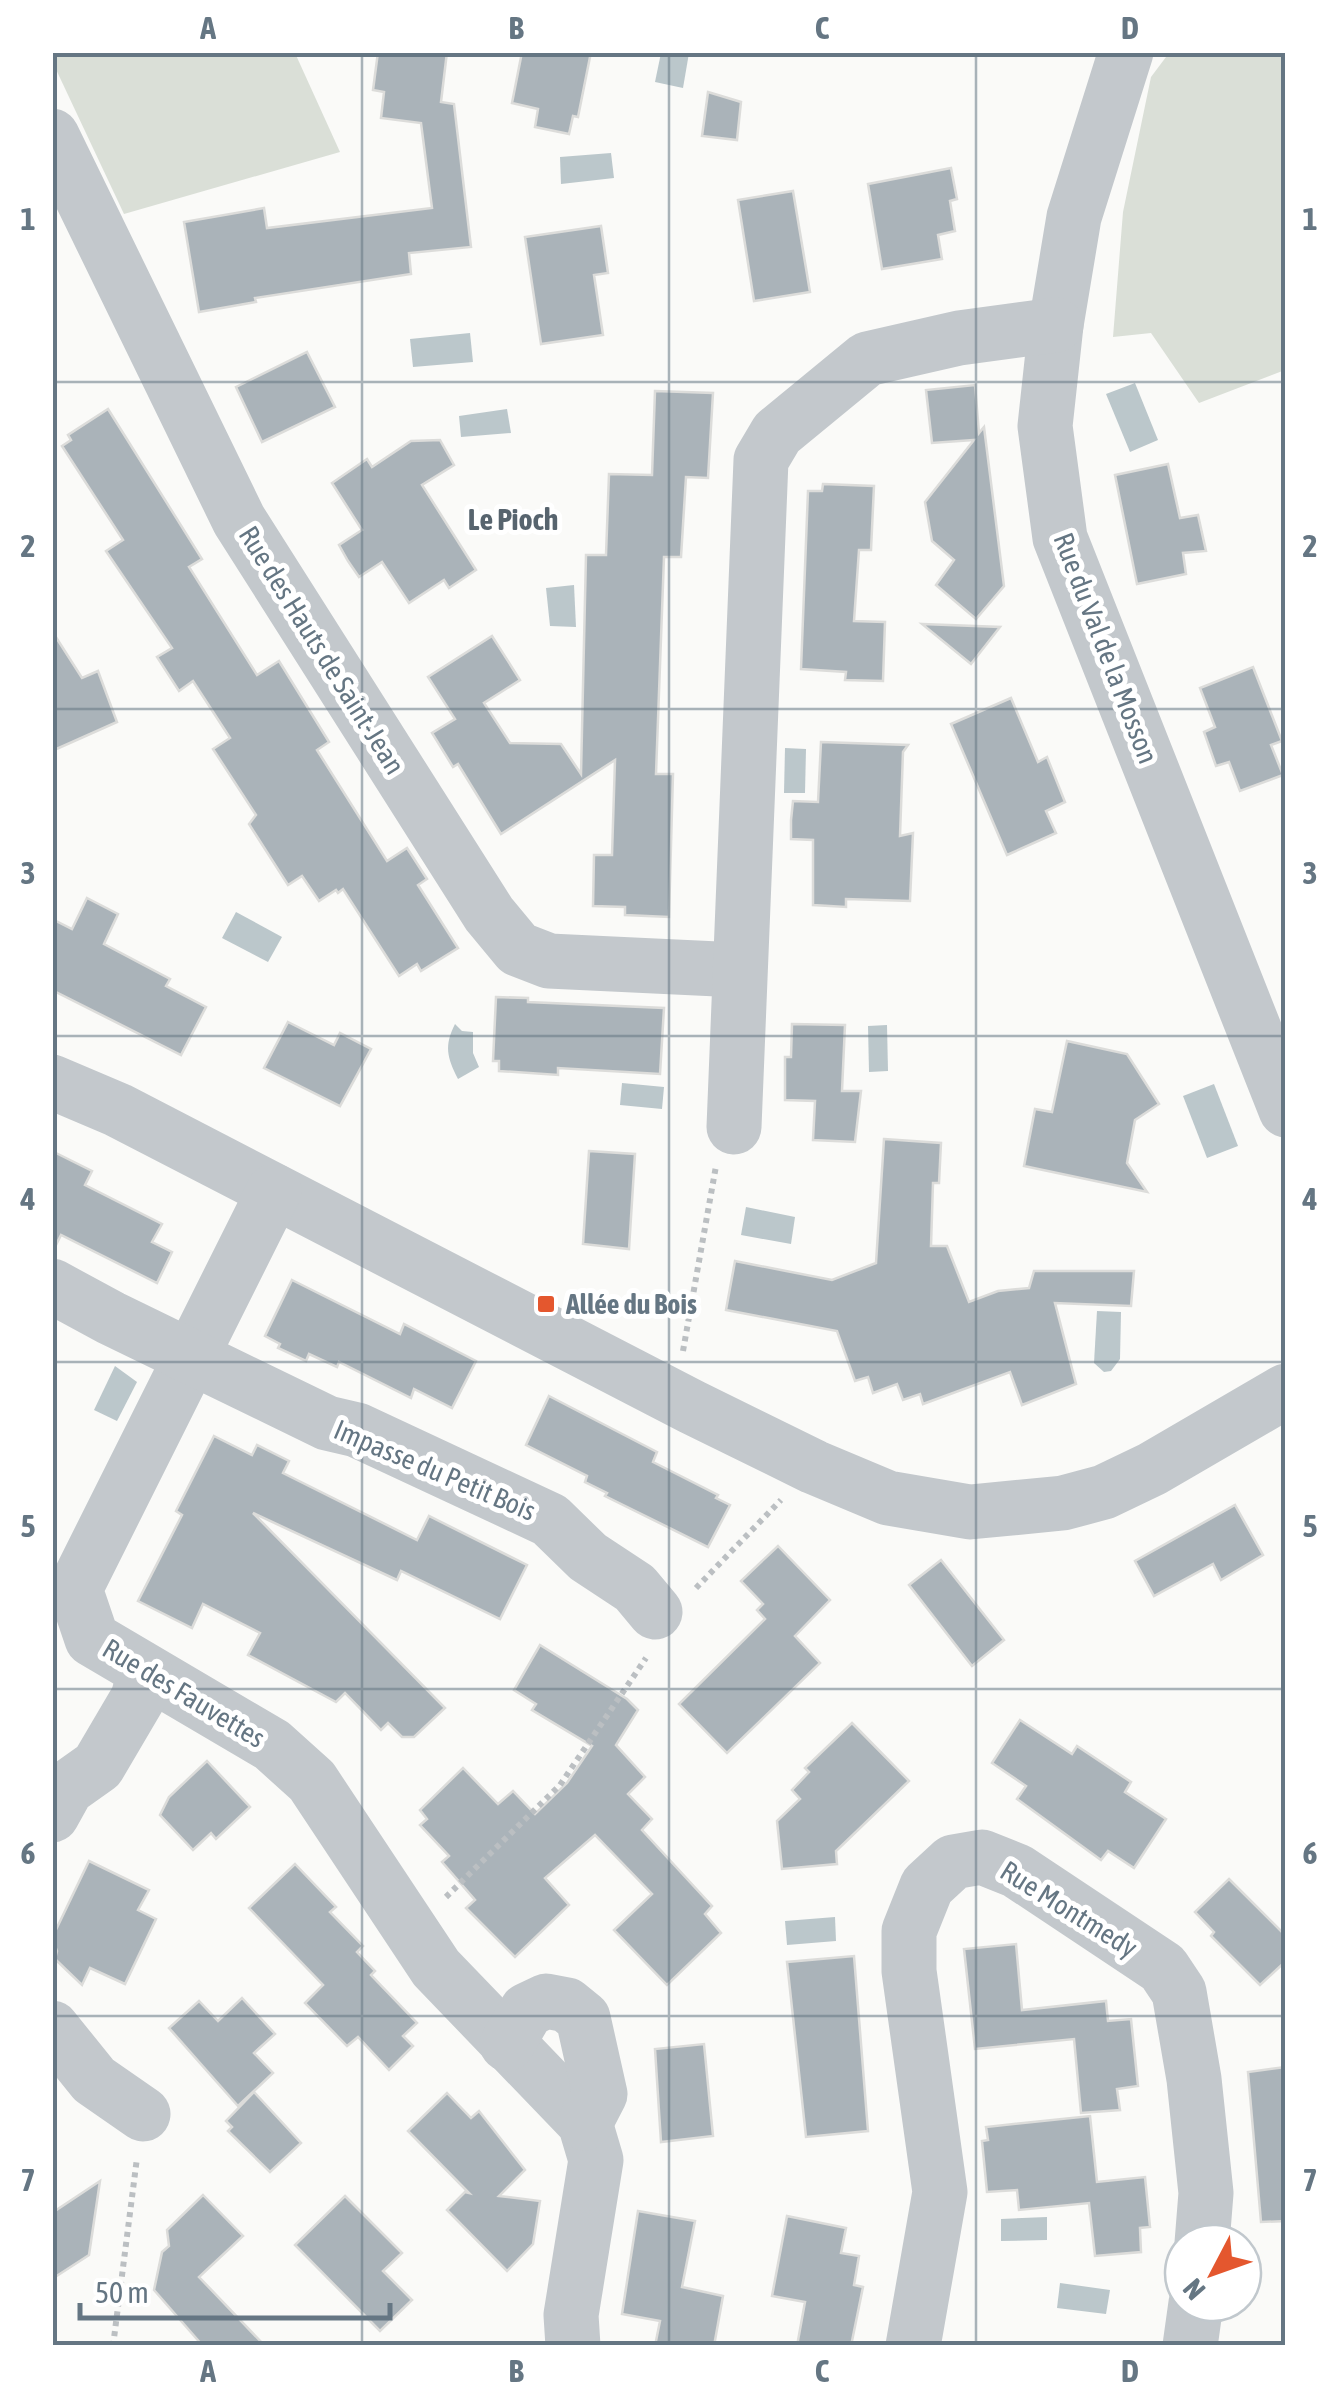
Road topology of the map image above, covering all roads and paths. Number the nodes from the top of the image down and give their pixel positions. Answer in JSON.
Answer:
{"nodes":[{"id":1,"x":1126,"y":52,"type":"edge"},
{"id":2,"x":52,"y":136,"type":"edge"},
{"id":3,"x":1056,"y":325,"type":"junction"},
{"id":4,"x":739,"y":970,"type":"junction"},
{"id":5,"x":52,"y":1082,"type":"edge"},
{"id":6,"x":1286,"y":1110,"type":"edge"},
{"id":7,"x":734,"y":1127,"type":"joint"},
{"id":8,"x":274,"y":1191,"type":"junction"},
{"id":9,"x":52,"y":1286,"type":"edge"},
{"id":10,"x":193,"y":1358,"type":"junction"},
{"id":11,"x":681,"y":1362,"type":"dead end"},
{"id":12,"x":1286,"y":1391,"type":"edge"},
{"id":13,"x":814,"y":1467,"type":"junction"},
{"id":14,"x":655,"y":1612,"type":"junction"},
{"id":15,"x":72,"y":1642,"type":"edge"},
{"id":16,"x":145,"y":1672,"type":"junction"},
{"id":17,"x":75,"y":1754,"type":"edge"},
{"id":18,"x":52,"y":1815,"type":"edge"},
{"id":19,"x":410,"y":1931,"type":"junction"},
{"id":20,"x":52,"y":2028,"type":"edge"},
{"id":21,"x":507,"y":2044,"type":"junction"},
{"id":22,"x":143,"y":2114,"type":"joint"},
{"id":23,"x":584,"y":2123,"type":"junction"},
{"id":24,"x":1204,"y":2223,"type":"edge"},
{"id":25,"x":113,"y":2346,"type":"edge"},
{"id":26,"x":573,"y":2346,"type":"edge"},
{"id":27,"x":912,"y":2346,"type":"edge"}],
"edges":[{"from":1,"to":3,"type":"street","name":"Rue du Val de la Mosson"},
{"from":2,"to":4,"type":"street","name":"Rue des Hauts de Saint-Jean"},
{"from":3,"to":4,"type":"street"},
{"from":3,"to":6,"type":"street","name":"Rue du Val de la Mosson"},
{"from":4,"to":7,"type":"street"},
{"from":5,"to":8,"type":"street"},
{"from":7,"to":11,"type":"path"},
{"from":8,"to":10,"type":"street","name":"Rue des Fauvettes"},
{"from":8,"to":13,"type":"street"},
{"from":9,"to":10,"type":"street","name":"Impasse du Petit Bois"},
{"from":10,"to":14,"type":"street","name":"Impasse du Petit Bois"},
{"from":10,"to":15,"type":"street","name":"Rue des Fauvettes"},
{"from":12,"to":13,"type":"street"},
{"from":13,"to":14,"type":"path"},
{"from":14,"to":19,"type":"path"},
{"from":15,"to":16,"type":"street","name":"Rue des Fauvettes"},
{"from":16,"to":17,"type":"street"},
{"from":16,"to":19,"type":"street","name":"Rue des Fauvettes"},
{"from":17,"to":18,"type":"street"},
{"from":19,"to":21,"type":"street","name":"Rue des Fauvettes"},
{"from":20,"to":22,"type":"street"},
{"from":21,"to":23,"type":"street","name":"Rue des Fauvettes"},
{"from":21,"to":23,"type":"street"},
{"from":22,"to":25,"type":"path"},
{"from":23,"to":26,"type":"street"},
{"from":24,"to":27,"type":"street","name":"Rue Montmedy"}]}
